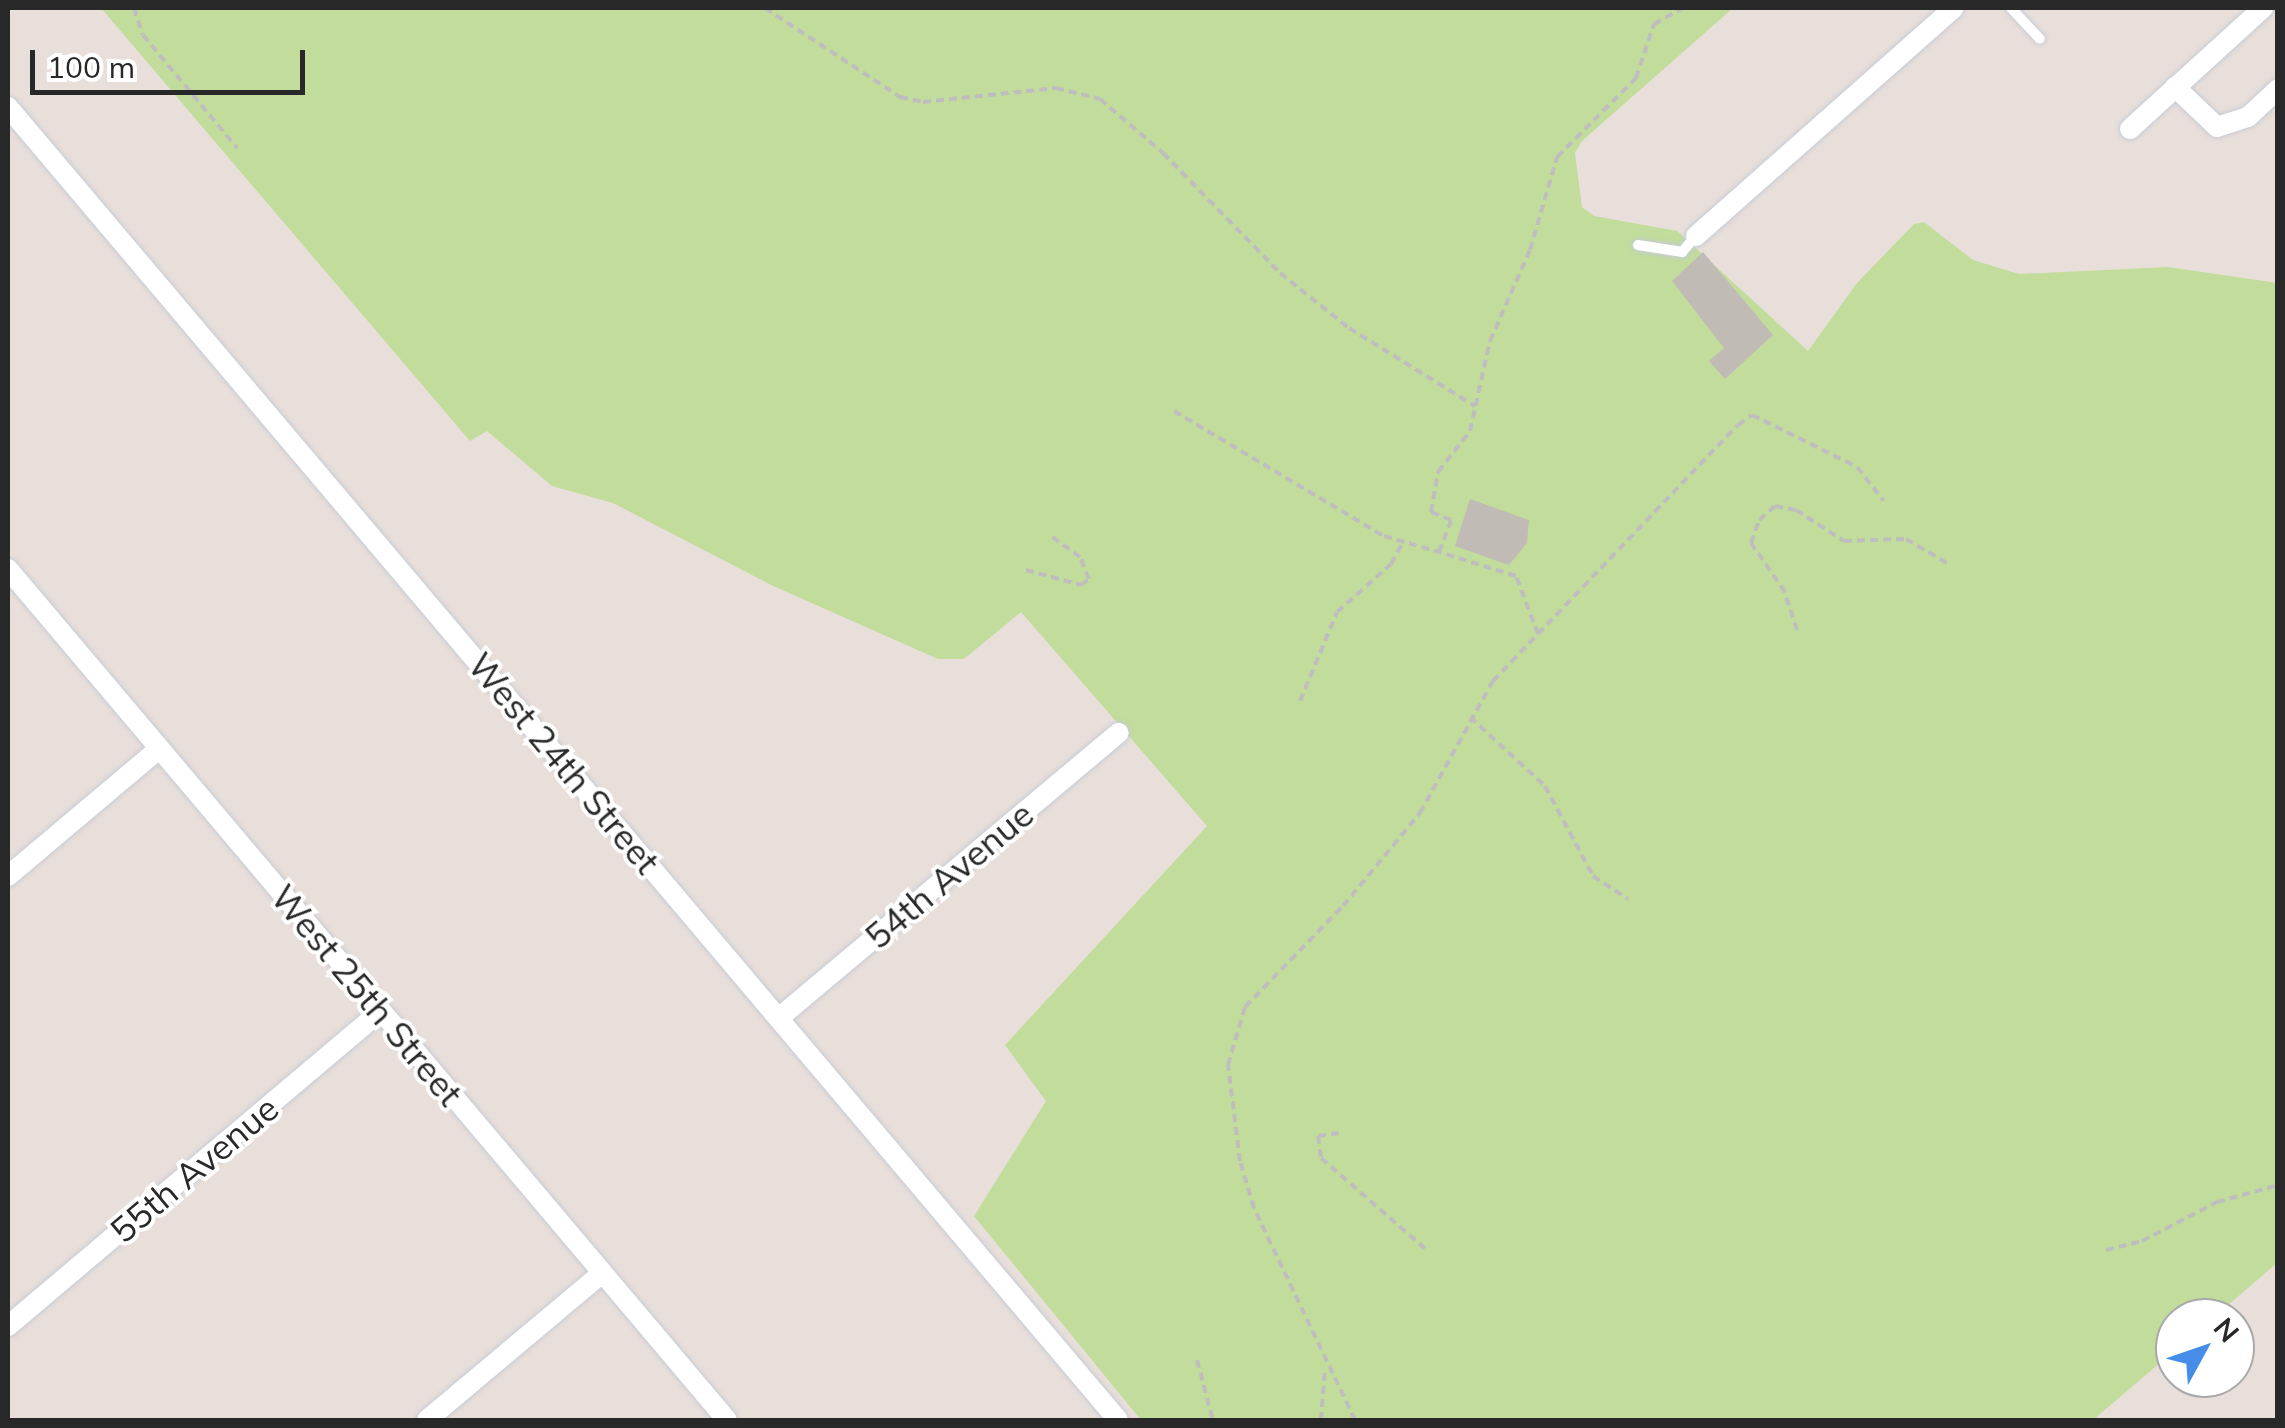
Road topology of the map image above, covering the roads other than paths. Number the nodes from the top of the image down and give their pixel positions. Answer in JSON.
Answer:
{"nodes":[{"id":1,"x":1954,"y":8,"type":"edge"},
{"id":2,"x":2012,"y":8,"type":"edge"},
{"id":3,"x":2263,"y":8,"type":"edge"},
{"id":4,"x":2040,"y":40,"type":"dead end"},
{"id":5,"x":2175,"y":87,"type":"junction"},
{"id":6,"x":2278,"y":89,"type":"edge"},
{"id":7,"x":8,"y":107,"type":"edge"},
{"id":8,"x":2130,"y":129,"type":"dead end"},
{"id":9,"x":1696,"y":236,"type":"joint"},
{"id":10,"x":1638,"y":245,"type":"dead end"},
{"id":11,"x":8,"y":569,"type":"edge"},
{"id":12,"x":1119,"y":732,"type":"dead end"},
{"id":13,"x":159,"y":749,"type":"junction"},
{"id":14,"x":8,"y":876,"type":"edge"},
{"id":15,"x":381,"y":1011,"type":"junction"},
{"id":16,"x":780,"y":1017,"type":"junction"},
{"id":17,"x":602,"y":1273,"type":"junction"},
{"id":18,"x":8,"y":1326,"type":"edge"},
{"id":19,"x":427,"y":1420,"type":"edge"},
{"id":20,"x":727,"y":1420,"type":"edge"},
{"id":21,"x":1118,"y":1420,"type":"edge"}],
"edges":[{"from":1,"to":9,"type":"street"},
{"from":2,"to":4,"type":"lane"},
{"from":3,"to":5,"type":"street"},
{"from":5,"to":6,"type":"street"},
{"from":5,"to":8,"type":"street"},
{"from":7,"to":16,"type":"street","name":"West 24th Street"},
{"from":9,"to":10,"type":"lane"},
{"from":11,"to":13,"type":"street","name":"West 25th Street"},
{"from":12,"to":16,"type":"street","name":"54th Avenue"},
{"from":13,"to":14,"type":"street"},
{"from":13,"to":15,"type":"street","name":"West 25th Street"},
{"from":15,"to":17,"type":"street","name":"West 25th Street"},
{"from":15,"to":18,"type":"street","name":"55th Avenue"},
{"from":16,"to":21,"type":"street","name":"West 24th Street"},
{"from":17,"to":19,"type":"street"},
{"from":17,"to":20,"type":"street","name":"West 25th Street"}]}
